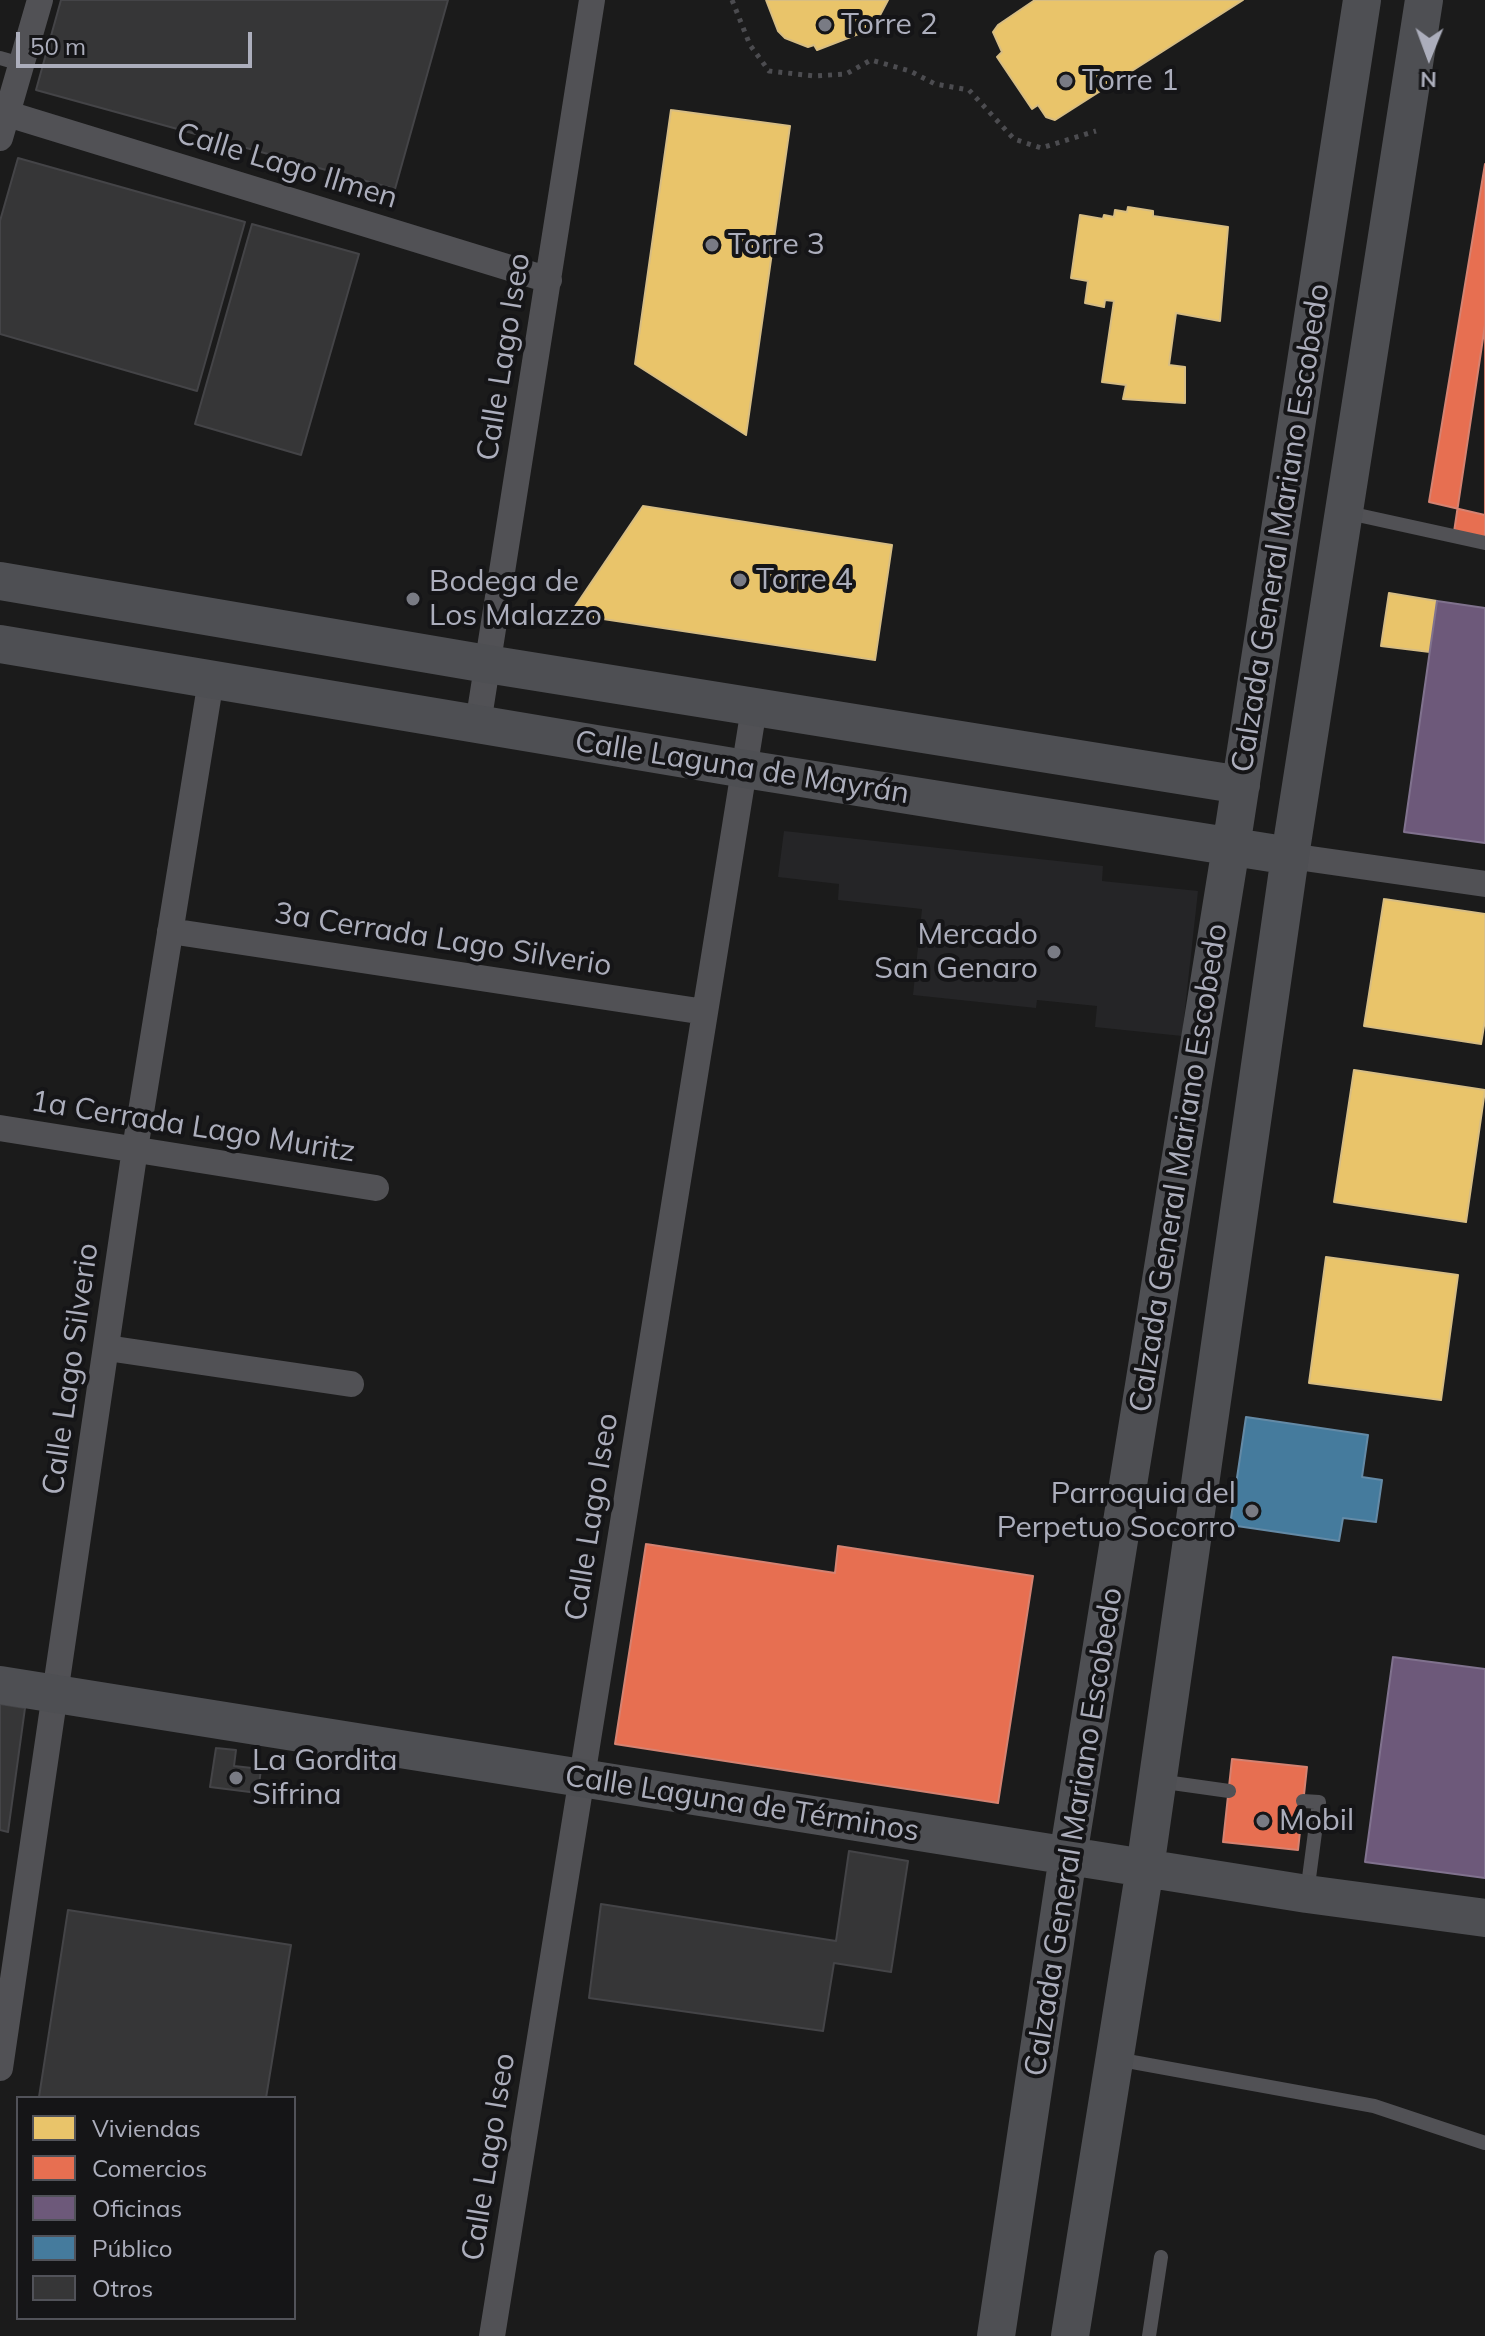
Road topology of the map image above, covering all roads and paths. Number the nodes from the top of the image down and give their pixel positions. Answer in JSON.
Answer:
{"nodes":[{"id":1,"x":40,"y":0,"type":"edge"},
{"id":2,"x":592,"y":0,"type":"edge"},
{"id":3,"x":732,"y":0,"type":"edge"},
{"id":4,"x":1362,"y":0,"type":"edge"},
{"id":5,"x":1424,"y":0,"type":"edge"},
{"id":6,"x":11,"y":61,"type":"edge"},
{"id":7,"x":4,"y":126,"type":"edge"},
{"id":8,"x":1096,"y":131,"type":"dead end"},
{"id":9,"x":549,"y":280,"type":"junction"},
{"id":10,"x":1343,"y":512,"type":"junction"},
{"id":11,"x":1485,"y":543,"type":"edge"},
{"id":12,"x":0,"y":581,"type":"edge"},
{"id":13,"x":0,"y":644,"type":"edge"},
{"id":14,"x":487,"y":664,"type":"junction"},
{"id":15,"x":211,"y":680,"type":"junction"},
{"id":16,"x":754,"y":708,"type":"junction"},
{"id":17,"x":478,"y":724,"type":"junction"},
{"id":18,"x":938,"y":737,"type":"junction"},
{"id":19,"x":745,"y":769,"type":"junction"},
{"id":20,"x":1241,"y":785,"type":"junction"},
{"id":21,"x":927,"y":798,"type":"junction"},
{"id":22,"x":1231,"y":847,"type":"junction"},
{"id":23,"x":1290,"y":856,"type":"junction"},
{"id":24,"x":1485,"y":884,"type":"edge"},
{"id":25,"x":170,"y":931,"type":"junction"},
{"id":26,"x":705,"y":1012,"type":"junction"},
{"id":27,"x":0,"y":1128,"type":"edge"},
{"id":28,"x":135,"y":1149,"type":"junction"},
{"id":29,"x":376,"y":1188,"type":"dead end"},
{"id":30,"x":107,"y":1348,"type":"junction"},
{"id":31,"x":351,"y":1384,"type":"dead end"},
{"id":32,"x":0,"y":1685,"type":"edge"},
{"id":33,"x":56,"y":1694,"type":"junction"},
{"id":34,"x":582,"y":1778,"type":"junction"},
{"id":35,"x":1158,"y":1781,"type":"junction"},
{"id":36,"x":1229,"y":1791,"type":"dead end"},
{"id":37,"x":1303,"y":1801,"type":"dead end"},
{"id":38,"x":1068,"y":1856,"type":"junction"},
{"id":39,"x":1145,"y":1868,"type":"junction"},
{"id":40,"x":1307,"y":1894,"type":"junction"},
{"id":41,"x":1485,"y":1918,"type":"edge"},
{"id":42,"x":1114,"y":2059,"type":"junction"},
{"id":43,"x":0,"y":2068,"type":"edge"},
{"id":44,"x":1485,"y":2143,"type":"edge"},
{"id":45,"x":1161,"y":2257,"type":"dead end"},
{"id":46,"x":492,"y":2336,"type":"edge"},
{"id":47,"x":996,"y":2336,"type":"edge"},
{"id":48,"x":1070,"y":2336,"type":"edge"},
{"id":49,"x":1149,"y":2336,"type":"edge"}],
"edges":[{"from":1,"to":6,"type":"street"},
{"from":2,"to":9,"type":"street","name":"Calle Lago Iseo"},
{"from":3,"to":8,"type":"path"},
{"from":4,"to":20,"type":"main road","name":"Calzada General Mariano Escobedo"},
{"from":5,"to":10,"type":"main road","name":"Calzada General Mariano Escobedo"},
{"from":6,"to":7,"type":"street"},
{"from":7,"to":9,"type":"street","name":"Calle Lago Ilmen"},
{"from":9,"to":14,"type":"street","name":"Calle Lago Iseo"},
{"from":10,"to":11,"type":"lane"},
{"from":10,"to":23,"type":"main road","name":"Calzada General Mariano Escobedo"},
{"from":12,"to":14,"type":"main road","name":"Calle Laguna de Mayrán"},
{"from":13,"to":15,"type":"main road","name":"Calle Laguna de Mayrán"},
{"from":14,"to":16,"type":"main road","name":"Calle Laguna de Mayrán"},
{"from":14,"to":17,"type":"street","name":"Calle Lago Iseo"},
{"from":15,"to":17,"type":"main road","name":"Calle Laguna de Mayrán"},
{"from":15,"to":25,"type":"street","name":"Calle Lago Silverio"},
{"from":16,"to":18,"type":"main road","name":"Calle Laguna de Mayrán"},
{"from":16,"to":19,"type":"street","name":"Calle Lago Iseo"},
{"from":17,"to":19,"type":"main road","name":"Calle Laguna de Mayrán"},
{"from":18,"to":20,"type":"main road","name":"Calle Laguna de Mayrán"},
{"from":18,"to":21,"type":"main road"},
{"from":19,"to":21,"type":"main road","name":"Calle Laguna de Mayrán"},
{"from":19,"to":26,"type":"street","name":"Calle Lago Iseo"},
{"from":20,"to":22,"type":"main road","name":"Calzada General Mariano Escobedo"},
{"from":21,"to":22,"type":"main road","name":"Calle Laguna de Mayrán"},
{"from":22,"to":23,"type":"main road","name":"Calle Laguna de Mayrán"},
{"from":22,"to":38,"type":"main road","name":"Calzada General Mariano Escobedo"},
{"from":23,"to":24,"type":"street","name":"Calle Laguna de Mayrán"},
{"from":23,"to":35,"type":"main road","name":"Calzada General Mariano Escobedo"},
{"from":25,"to":26,"type":"street","name":"3a Cerrada Lago Silverio"},
{"from":25,"to":28,"type":"street","name":"Calle Lago Silverio"},
{"from":26,"to":34,"type":"street","name":"Calle Lago Iseo"},
{"from":27,"to":28,"type":"street","name":"1a Cerrada Lago Muritz"},
{"from":28,"to":29,"type":"street","name":"1a Cerrada Lago Muritz"},
{"from":28,"to":30,"type":"street","name":"Calle Lago Silverio"},
{"from":30,"to":31,"type":"street"},
{"from":30,"to":33,"type":"street","name":"Calle Lago Silverio"},
{"from":32,"to":33,"type":"main road","name":"Calle Laguna de Términos"},
{"from":33,"to":34,"type":"main road","name":"Calle Laguna de Términos"},
{"from":33,"to":43,"type":"street","name":"Calle Lago Silverio"},
{"from":34,"to":38,"type":"main road","name":"Calle Laguna de Términos"},
{"from":34,"to":46,"type":"street","name":"Calle Lago Iseo"},
{"from":35,"to":36,"type":"lane"},
{"from":35,"to":39,"type":"main road","name":"Calzada General Mariano Escobedo"},
{"from":37,"to":40,"type":"lane"},
{"from":38,"to":39,"type":"main road","name":"Calle Laguna de Términos"},
{"from":38,"to":47,"type":"main road","name":"Calzada General Mariano Escobedo"},
{"from":39,"to":40,"type":"main road","name":"Calle Laguna de Términos"},
{"from":39,"to":42,"type":"main road","name":"Calzada General Mariano Escobedo"},
{"from":40,"to":41,"type":"main road","name":"Calle Laguna de Términos"},
{"from":42,"to":44,"type":"lane"},
{"from":42,"to":48,"type":"main road","name":"Calzada General Mariano Escobedo"},
{"from":45,"to":49,"type":"lane"}]}
